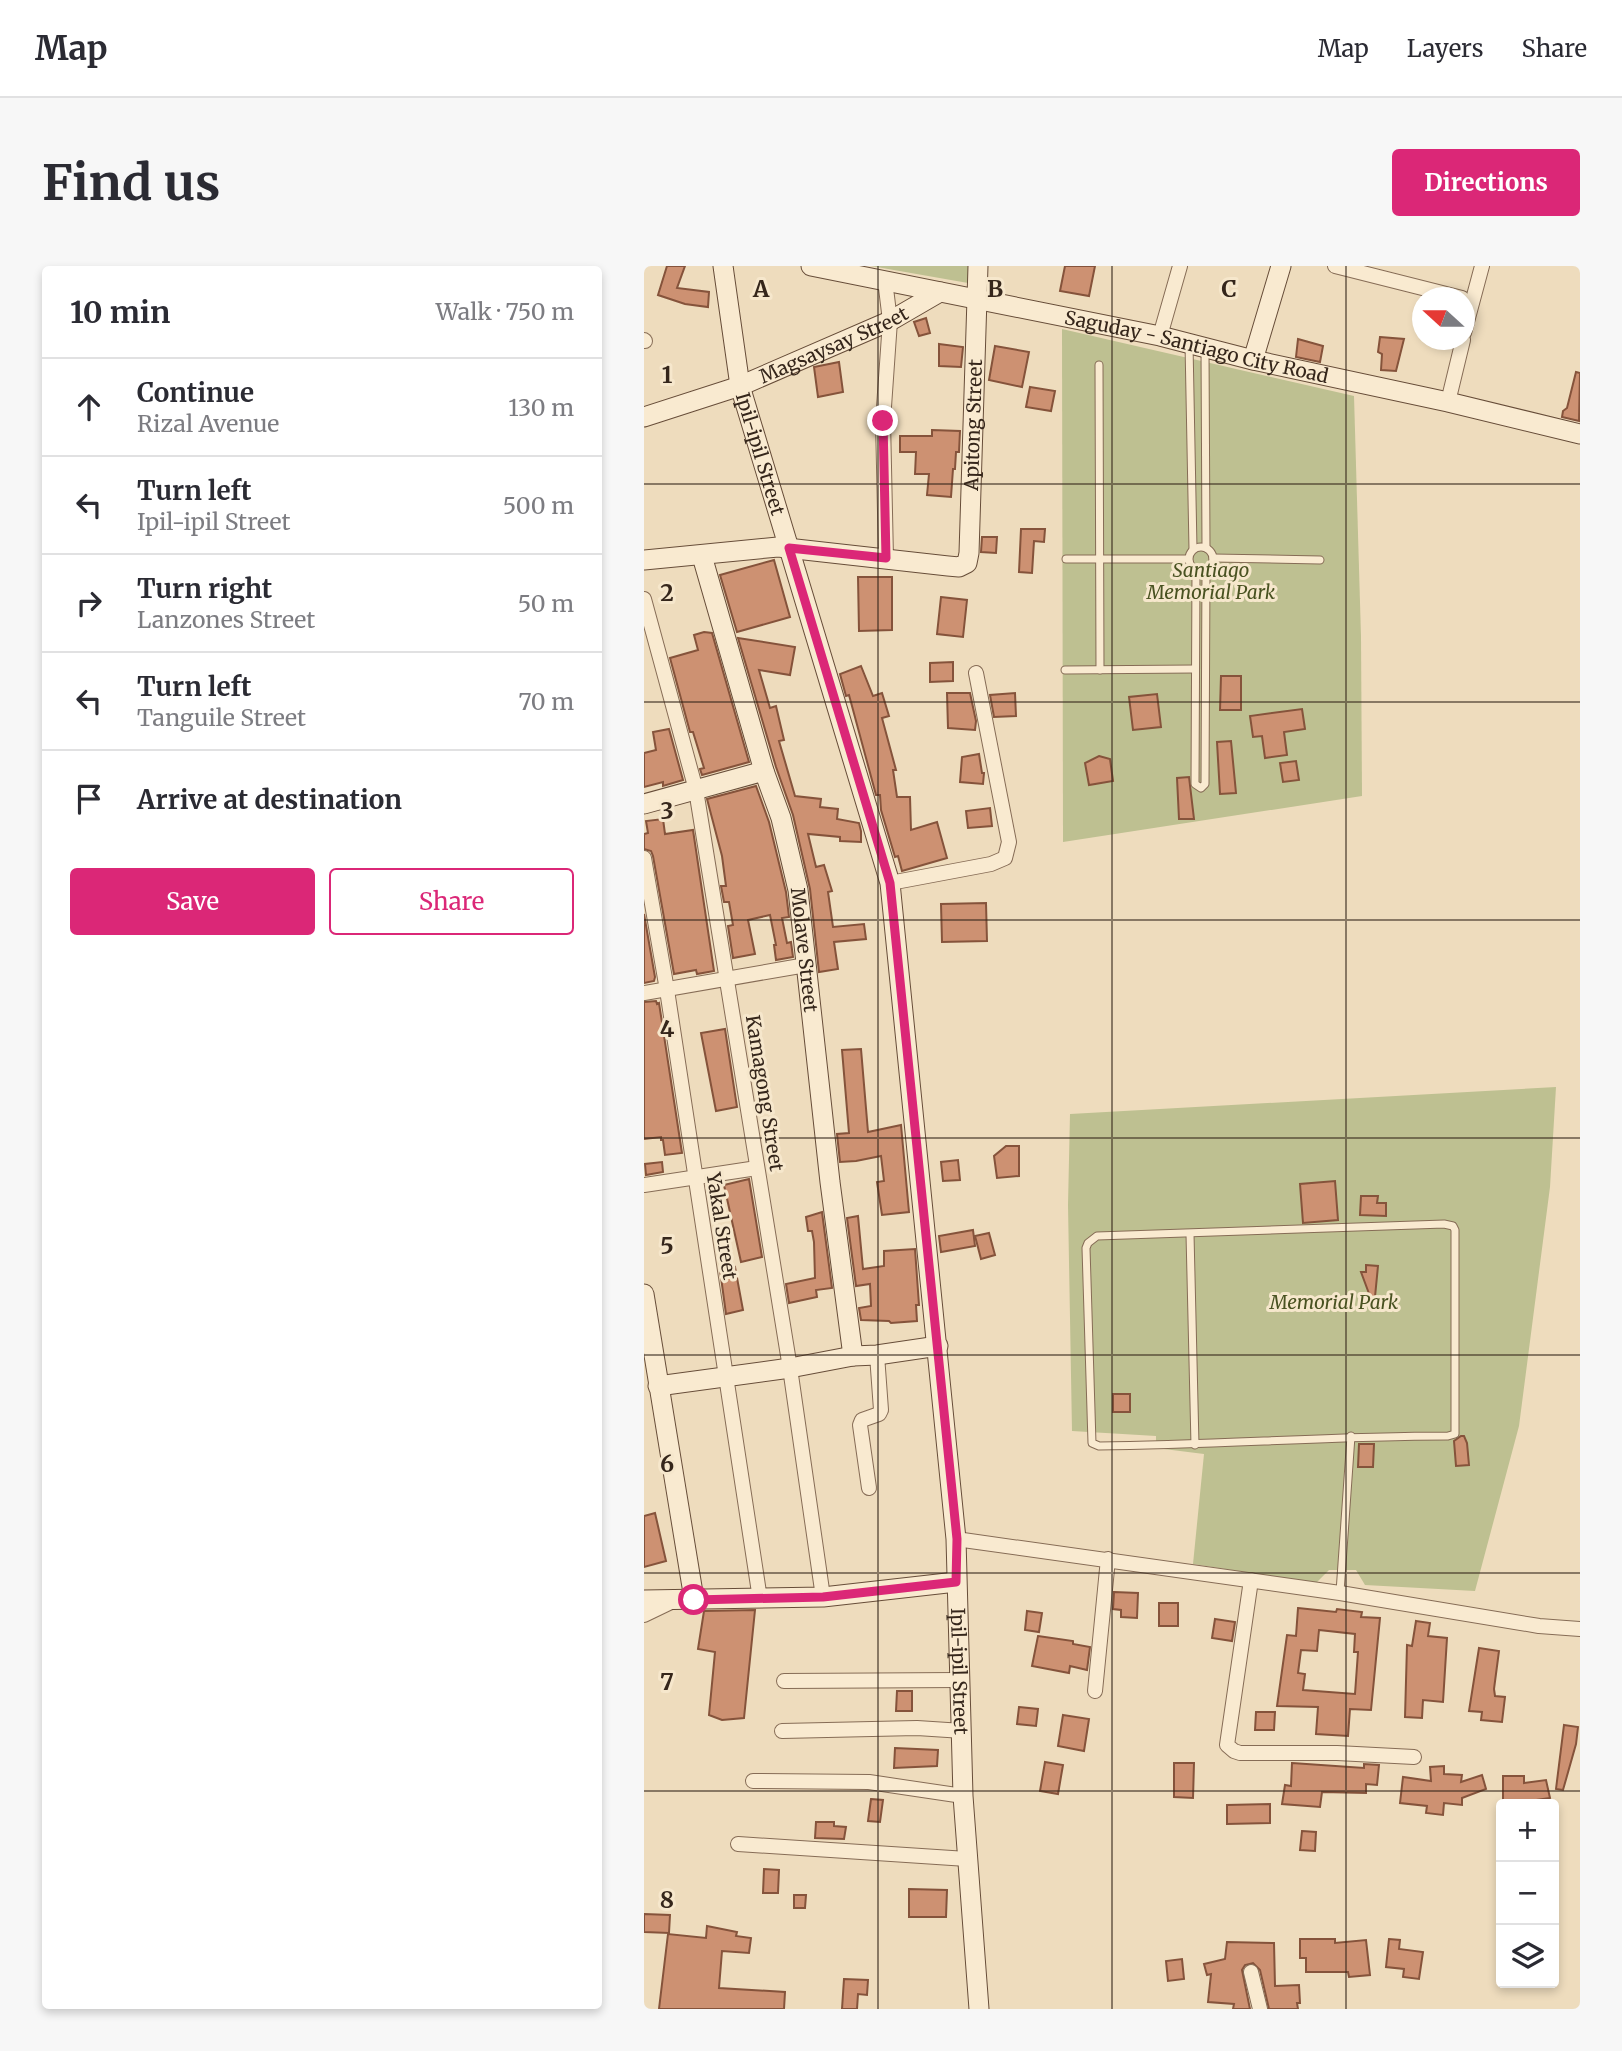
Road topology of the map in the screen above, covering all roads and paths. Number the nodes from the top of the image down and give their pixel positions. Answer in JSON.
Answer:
{"nodes":[{"id":1,"x":723,"y":266,"type":"edge"},
{"id":2,"x":811,"y":266,"type":"edge"},
{"id":3,"x":978,"y":266,"type":"edge"},
{"id":4,"x":1180,"y":266,"type":"edge"},
{"id":5,"x":1281,"y":266,"type":"edge"},
{"id":6,"x":1335,"y":266,"type":"edge"},
{"id":7,"x":1482,"y":266,"type":"edge"},
{"id":8,"x":1382,"y":272,"type":"edge"},
{"id":9,"x":885,"y":280,"type":"junction"},
{"id":10,"x":1429,"y":287,"type":"edge"},
{"id":11,"x":1472,"y":287,"type":"edge"},
{"id":12,"x":940,"y":292,"type":"junction"},
{"id":13,"x":976,"y":298,"type":"junction"},
{"id":14,"x":890,"y":321,"type":"junction"},
{"id":15,"x":1160,"y":336,"type":"junction"},
{"id":16,"x":1197,"y":346,"type":"junction"},
{"id":17,"x":1461,"y":350,"type":"edge"},
{"id":18,"x":1253,"y":360,"type":"junction"},
{"id":19,"x":1099,"y":365,"type":"dead end"},
{"id":20,"x":740,"y":386,"type":"junction"},
{"id":21,"x":1448,"y":402,"type":"junction"},
{"id":22,"x":644,"y":417,"type":"edge"},
{"id":23,"x":1580,"y":434,"type":"edge"},
{"id":24,"x":789,"y":548,"type":"junction"},
{"id":25,"x":1206,"y":548,"type":"junction"},
{"id":26,"x":1193,"y":549,"type":"junction"},
{"id":27,"x":702,"y":556,"type":"junction"},
{"id":28,"x":886,"y":558,"type":"junction"},
{"id":29,"x":1213,"y":558,"type":"junction"},
{"id":30,"x":1066,"y":559,"type":"dead end"},
{"id":31,"x":1100,"y":559,"type":"junction"},
{"id":32,"x":1188,"y":559,"type":"junction"},
{"id":33,"x":644,"y":560,"type":"edge"},
{"id":34,"x":1320,"y":560,"type":"dead end"},
{"id":35,"x":1206,"y":570,"type":"junction"},
{"id":36,"x":1196,"y":571,"type":"junction"},
{"id":37,"x":644,"y":599,"type":"edge"},
{"id":38,"x":1195,"y":669,"type":"junction"},
{"id":39,"x":1065,"y":670,"type":"dead end"},
{"id":40,"x":1100,"y":670,"type":"junction"},
{"id":41,"x":976,"y":673,"type":"dead end"},
{"id":42,"x":764,"y":771,"type":"junction"},
{"id":43,"x":696,"y":790,"type":"junction"},
{"id":44,"x":644,"y":804,"type":"edge"},
{"id":45,"x":644,"y":858,"type":"edge"},
{"id":46,"x":890,"y":883,"type":"junction"},
{"id":47,"x":806,"y":965,"type":"junction"},
{"id":48,"x":728,"y":979,"type":"junction"},
{"id":49,"x":667,"y":990,"type":"junction"},
{"id":50,"x":644,"y":993,"type":"edge"},
{"id":51,"x":757,"y":1168,"type":"junction"},
{"id":52,"x":694,"y":1177,"type":"junction"},
{"id":53,"x":644,"y":1185,"type":"edge"},
{"id":54,"x":1190,"y":1234,"type":"junction"},
{"id":55,"x":644,"y":1294,"type":"edge"},
{"id":56,"x":938,"y":1346,"type":"junction"},
{"id":57,"x":877,"y":1355,"type":"junction"},
{"id":58,"x":853,"y":1356,"type":"junction"},
{"id":59,"x":790,"y":1368,"type":"junction"},
{"id":60,"x":727,"y":1376,"type":"junction"},
{"id":61,"x":658,"y":1387,"type":"junction"},
{"id":62,"x":1351,"y":1436,"type":"junction"},
{"id":63,"x":1195,"y":1445,"type":"junction"},
{"id":64,"x":869,"y":1488,"type":"dead end"},
{"id":65,"x":957,"y":1539,"type":"junction"},
{"id":66,"x":1108,"y":1559,"type":"junction"},
{"id":67,"x":1251,"y":1580,"type":"junction"},
{"id":68,"x":956,"y":1582,"type":"junction"},
{"id":69,"x":1340,"y":1593,"type":"junction"},
{"id":70,"x":823,"y":1597,"type":"junction"},
{"id":71,"x":760,"y":1599,"type":"junction"},
{"id":72,"x":644,"y":1600,"type":"edge"},
{"id":73,"x":685,"y":1600,"type":"junction"},
{"id":74,"x":644,"y":1615,"type":"edge"},
{"id":75,"x":1580,"y":1629,"type":"edge"},
{"id":76,"x":960,"y":1680,"type":"junction"},
{"id":77,"x":784,"y":1682,"type":"dead end"},
{"id":78,"x":1095,"y":1691,"type":"dead end"},
{"id":79,"x":782,"y":1731,"type":"dead end"},
{"id":80,"x":963,"y":1731,"type":"junction"},
{"id":81,"x":1414,"y":1757,"type":"dead end"},
{"id":82,"x":753,"y":1782,"type":"dead end"},
{"id":83,"x":963,"y":1796,"type":"junction"},
{"id":84,"x":738,"y":1844,"type":"dead end"},
{"id":85,"x":967,"y":1859,"type":"junction"},
{"id":86,"x":1251,"y":1972,"type":"dead end"},
{"id":87,"x":979,"y":2009,"type":"edge"},
{"id":88,"x":1260,"y":2009,"type":"edge"}],
"edges":[{"from":1,"to":20,"type":"street","name":"Ipil-ipil Street"},
{"from":2,"to":9,"type":"street","name":"Saguday - Santiago City Road"},
{"from":3,"to":13,"type":"street","name":"Apitong Street"},
{"from":4,"to":15,"type":"street"},
{"from":5,"to":18,"type":"street"},
{"from":6,"to":8,"type":"street"},
{"from":7,"to":11,"type":"street"},
{"from":8,"to":10,"type":"street"},
{"from":9,"to":12,"type":"street","name":"Saguday - Santiago City Road"},
{"from":9,"to":14,"type":"street"},
{"from":12,"to":13,"type":"street","name":"Saguday - Santiago City Road"},
{"from":12,"to":14,"type":"street","name":"Magsaysay Street"},
{"from":13,"to":15,"type":"street","name":"Saguday - Santiago City Road"},
{"from":13,"to":28,"type":"street","name":"Apitong Street"},
{"from":14,"to":20,"type":"street","name":"Magsaysay Street"},
{"from":14,"to":28,"type":"street"},
{"from":15,"to":16,"type":"street","name":"Saguday - Santiago City Road"},
{"from":16,"to":18,"type":"street","name":"Saguday - Santiago City Road"},
{"from":16,"to":25,"type":"lane"},
{"from":16,"to":26,"type":"lane"},
{"from":17,"to":21,"type":"street"},
{"from":18,"to":21,"type":"street","name":"Saguday - Santiago City Road"},
{"from":19,"to":31,"type":"lane"},
{"from":20,"to":22,"type":"street","name":"Magsaysay Street"},
{"from":20,"to":24,"type":"street","name":"Ipil-ipil Street"},
{"from":21,"to":23,"type":"street","name":"Saguday - Santiago City Road"},
{"from":24,"to":27,"type":"street"},
{"from":24,"to":28,"type":"street"},
{"from":24,"to":46,"type":"street","name":"Ipil-ipil Street"},
{"from":25,"to":26,"type":"lane"},
{"from":25,"to":29,"type":"lane"},
{"from":26,"to":32,"type":"lane"},
{"from":27,"to":33,"type":"street"},
{"from":27,"to":42,"type":"street","name":"Molave Street"},
{"from":29,"to":34,"type":"lane"},
{"from":29,"to":35,"type":"lane"},
{"from":30,"to":31,"type":"lane"},
{"from":31,"to":32,"type":"lane"},
{"from":31,"to":40,"type":"lane"},
{"from":32,"to":36,"type":"lane"},
{"from":35,"to":36,"type":"lane"},
{"from":35,"to":38,"type":"lane"},
{"from":36,"to":38,"type":"lane"},
{"from":37,"to":43,"type":"street","name":"Kamagong Street"},
{"from":38,"to":40,"type":"lane"},
{"from":39,"to":40,"type":"lane"},
{"from":41,"to":46,"type":"street"},
{"from":42,"to":43,"type":"street"},
{"from":42,"to":47,"type":"street","name":"Molave Street"},
{"from":43,"to":44,"type":"street"},
{"from":43,"to":48,"type":"street","name":"Kamagong Street"},
{"from":45,"to":49,"type":"street","name":"Yakal Street"},
{"from":46,"to":56,"type":"street","name":"Ipil-ipil Street"},
{"from":47,"to":48,"type":"street"},
{"from":47,"to":58,"type":"street","name":"Molave Street"},
{"from":48,"to":49,"type":"street"},
{"from":48,"to":51,"type":"street","name":"Kamagong Street"},
{"from":49,"to":50,"type":"street"},
{"from":49,"to":52,"type":"street","name":"Yakal Street"},
{"from":51,"to":52,"type":"street"},
{"from":51,"to":59,"type":"street","name":"Kamagong Street"},
{"from":52,"to":53,"type":"street"},
{"from":52,"to":60,"type":"street","name":"Yakal Street"},
{"from":54,"to":62,"type":"lane"},
{"from":54,"to":63,"type":"lane"},
{"from":54,"to":63,"type":"lane"},
{"from":55,"to":61,"type":"street"},
{"from":56,"to":57,"type":"street"},
{"from":56,"to":65,"type":"street","name":"Ipil-ipil Street"},
{"from":57,"to":58,"type":"street"},
{"from":57,"to":64,"type":"street"},
{"from":58,"to":59,"type":"street"},
{"from":59,"to":60,"type":"street"},
{"from":59,"to":70,"type":"street","name":"Kamagong Street"},
{"from":60,"to":61,"type":"street"},
{"from":60,"to":71,"type":"street","name":"Yakal Street"},
{"from":61,"to":73,"type":"street"},
{"from":62,"to":63,"type":"lane"},
{"from":62,"to":69,"type":"lane"},
{"from":65,"to":66,"type":"street"},
{"from":65,"to":68,"type":"street","name":"Ipil-ipil Street"},
{"from":66,"to":67,"type":"street"},
{"from":66,"to":78,"type":"street"},
{"from":67,"to":69,"type":"street"},
{"from":67,"to":81,"type":"street"},
{"from":68,"to":70,"type":"street"},
{"from":68,"to":76,"type":"street","name":"Ipil-ipil Street"},
{"from":69,"to":75,"type":"street"},
{"from":70,"to":71,"type":"street"},
{"from":71,"to":73,"type":"street"},
{"from":72,"to":73,"type":"street"},
{"from":73,"to":74,"type":"street"},
{"from":76,"to":77,"type":"street"},
{"from":76,"to":80,"type":"street","name":"Ipil-ipil Street"},
{"from":79,"to":80,"type":"street"},
{"from":80,"to":83,"type":"street","name":"Ipil-ipil Street"},
{"from":82,"to":83,"type":"street"},
{"from":83,"to":85,"type":"street","name":"Ipil-ipil Street"},
{"from":84,"to":85,"type":"street"},
{"from":85,"to":87,"type":"street","name":"Ipil-ipil Street"},
{"from":86,"to":88,"type":"street"}]}
